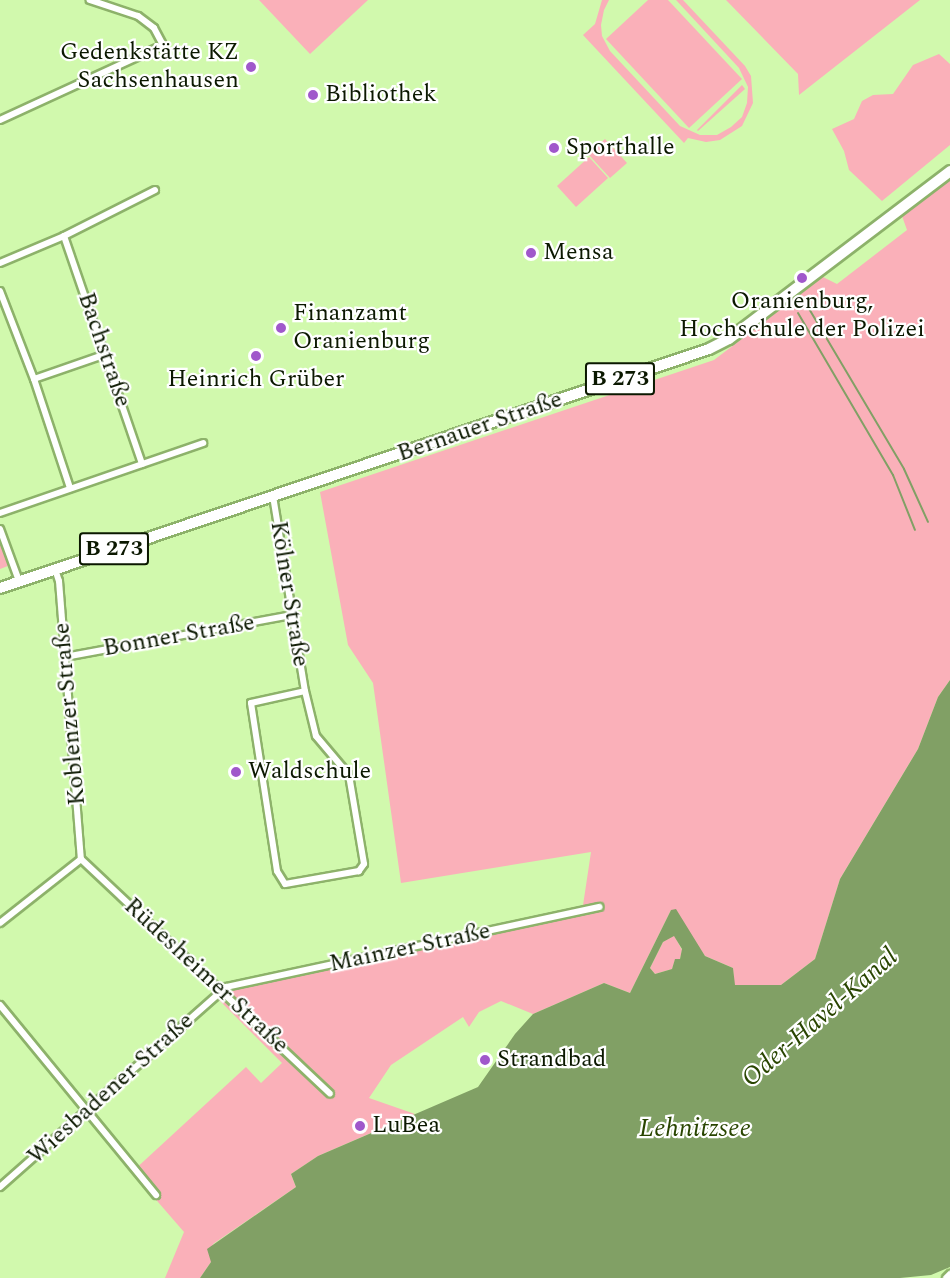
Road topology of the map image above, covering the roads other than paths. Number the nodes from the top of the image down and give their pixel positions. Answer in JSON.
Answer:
{"nodes":[{"id":1,"x":90,"y":0,"type":"edge"},
{"id":2,"x":0,"y":120,"type":"edge"},
{"id":3,"x":950,"y":171,"type":"edge"},
{"id":4,"x":155,"y":190,"type":"dead end"},
{"id":5,"x":64,"y":236,"type":"junction"},
{"id":6,"x":0,"y":263,"type":"edge"},
{"id":7,"x":0,"y":291,"type":"edge"},
{"id":8,"x":106,"y":354,"type":"junction"},
{"id":9,"x":34,"y":379,"type":"junction"},
{"id":10,"x":203,"y":443,"type":"dead end"},
{"id":11,"x":142,"y":464,"type":"junction"},
{"id":12,"x":70,"y":488,"type":"junction"},
{"id":13,"x":273,"y":496,"type":"junction"},
{"id":14,"x":0,"y":513,"type":"edge"},
{"id":15,"x":0,"y":529,"type":"edge"},
{"id":16,"x":55,"y":569,"type":"junction"},
{"id":17,"x":19,"y":582,"type":"junction"},
{"id":18,"x":0,"y":588,"type":"edge"},
{"id":19,"x":292,"y":615,"type":"junction"},
{"id":20,"x":65,"y":657,"type":"junction"},
{"id":21,"x":305,"y":692,"type":"junction"},
{"id":22,"x":81,"y":859,"type":"junction"},
{"id":23,"x":600,"y":907,"type":"dead end"},
{"id":24,"x":0,"y":923,"type":"edge"},
{"id":25,"x":221,"y":990,"type":"junction"},
{"id":26,"x":0,"y":1005,"type":"edge"},
{"id":27,"x":330,"y":1094,"type":"dead end"},
{"id":28,"x":86,"y":1110,"type":"junction"},
{"id":29,"x":0,"y":1187,"type":"edge"},
{"id":30,"x":156,"y":1195,"type":"dead end"},
{"id":31,"x":950,"y":1274,"type":"edge"},
{"id":32,"x":946,"y":1278,"type":"edge"}],
"edges":[{"from":1,"to":2,"type":"street"},
{"from":3,"to":13,"type":"main road","name":"Bernauer Straße","number":"B 273"},
{"from":4,"to":5,"type":"street"},
{"from":5,"to":6,"type":"street"},
{"from":5,"to":8,"type":"street","name":"Bachstraße"},
{"from":7,"to":9,"type":"street"},
{"from":8,"to":9,"type":"street"},
{"from":8,"to":11,"type":"street","name":"Bachstraße"},
{"from":9,"to":12,"type":"street"},
{"from":10,"to":11,"type":"street"},
{"from":11,"to":12,"type":"street"},
{"from":12,"to":14,"type":"street"},
{"from":13,"to":16,"type":"main road","name":"Bernauer Straße","number":"B 273"},
{"from":13,"to":19,"type":"street","name":"Kölner Straße"},
{"from":15,"to":17,"type":"street"},
{"from":16,"to":17,"type":"main road","name":"Bernauer Straße","number":"B 273"},
{"from":16,"to":20,"type":"street","name":"Koblenzer Straße"},
{"from":17,"to":18,"type":"main road","name":"Bernauer Straße","number":"B 273"},
{"from":19,"to":20,"type":"street","name":"Bonner Straße"},
{"from":19,"to":21,"type":"street","name":"Kölner Straße"},
{"from":20,"to":22,"type":"street","name":"Koblenzer Straße"},
{"from":21,"to":21,"type":"street","name":"Kölner Straße"},
{"from":22,"to":24,"type":"street"},
{"from":22,"to":25,"type":"street","name":"Rüdesheimer Straße"},
{"from":23,"to":25,"type":"street","name":"Mainzer Straße"},
{"from":25,"to":27,"type":"street","name":"Rüdesheimer Straße"},
{"from":25,"to":28,"type":"street","name":"Wiesbadener Straße"},
{"from":26,"to":28,"type":"street"},
{"from":28,"to":29,"type":"street","name":"Wiesbadener Straße"},
{"from":28,"to":30,"type":"street"},
{"from":31,"to":32,"type":"street"}]}
